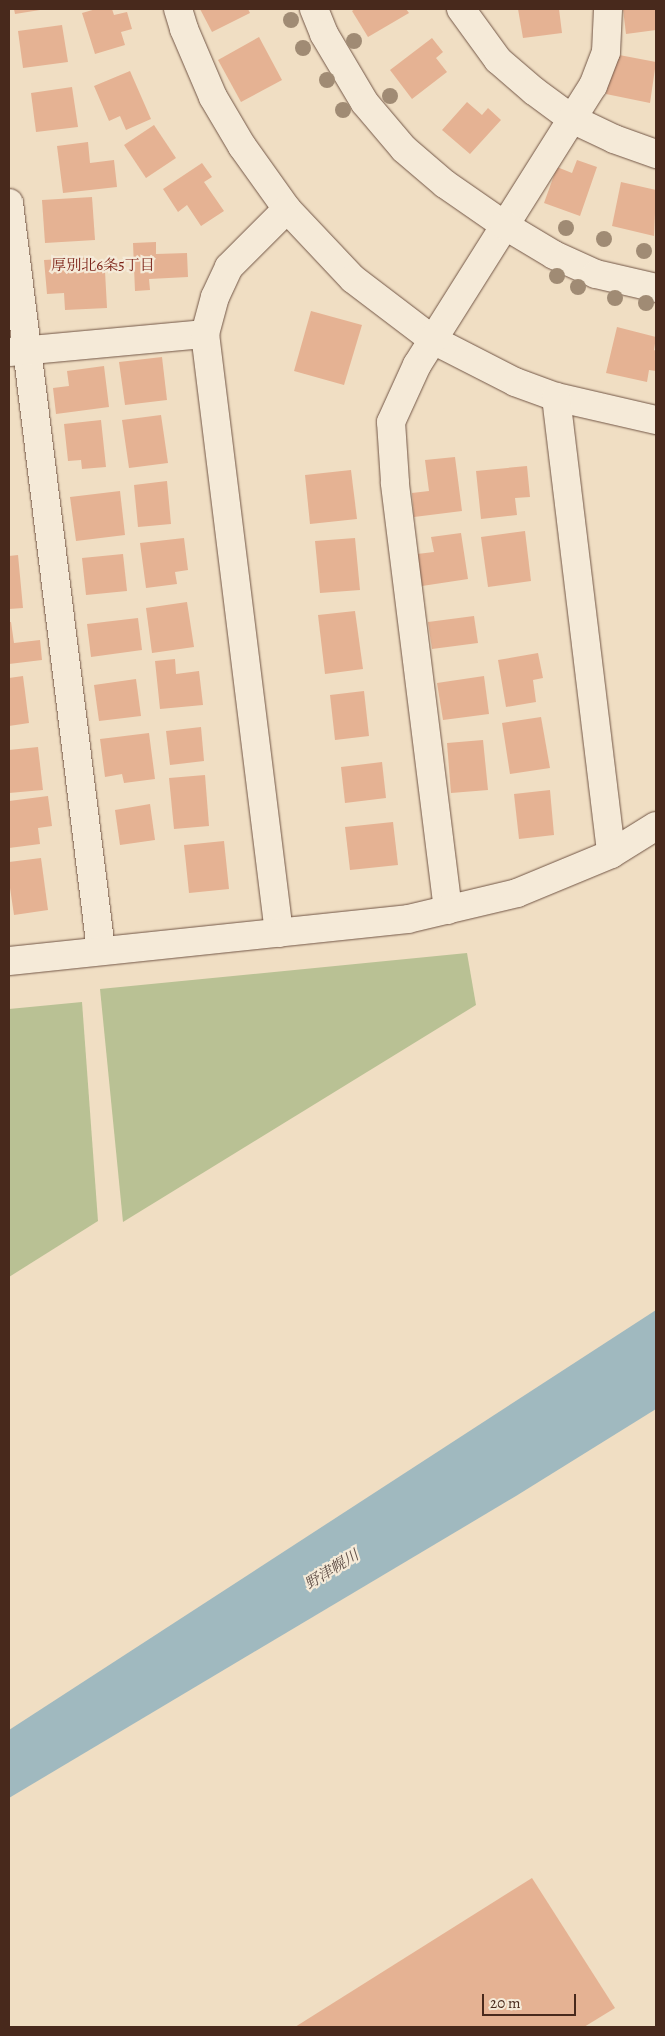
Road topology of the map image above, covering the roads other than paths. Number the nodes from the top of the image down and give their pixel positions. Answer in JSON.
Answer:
{"nodes":[{"id":1,"x":178,"y":9,"type":"edge"},
{"id":2,"x":314,"y":9,"type":"edge"},
{"id":3,"x":461,"y":9,"type":"edge"},
{"id":4,"x":608,"y":9,"type":"edge"},
{"id":5,"x":572,"y":119,"type":"junction"},
{"id":6,"x":656,"y":154,"type":"edge"},
{"id":7,"x":9,"y":203,"type":"edge"},
{"id":8,"x":287,"y":209,"type":"junction"},
{"id":9,"x":504,"y":225,"type":"junction"},
{"id":10,"x":656,"y":288,"type":"edge"},
{"id":11,"x":205,"y":334,"type":"junction"},
{"id":12,"x":433,"y":340,"type":"junction"},
{"id":13,"x":18,"y":352,"type":"edge"},
{"id":14,"x":556,"y":397,"type":"junction"},
{"id":15,"x":656,"y":420,"type":"edge"},
{"id":16,"x":656,"y":826,"type":"edge"},
{"id":17,"x":611,"y":854,"type":"junction"},
{"id":18,"x":448,"y":910,"type":"junction"},
{"id":19,"x":279,"y":933,"type":"junction"},
{"id":20,"x":101,"y":950,"type":"junction"},
{"id":21,"x":9,"y":961,"type":"edge"}],
"edges":[{"from":1,"to":8,"type":"street"},
{"from":2,"to":9,"type":"street"},
{"from":3,"to":5,"type":"street"},
{"from":4,"to":5,"type":"street"},
{"from":5,"to":6,"type":"street"},
{"from":5,"to":9,"type":"street"},
{"from":7,"to":13,"type":"street"},
{"from":8,"to":11,"type":"street"},
{"from":8,"to":12,"type":"street"},
{"from":9,"to":10,"type":"street"},
{"from":9,"to":12,"type":"street"},
{"from":11,"to":13,"type":"street"},
{"from":11,"to":19,"type":"street"},
{"from":12,"to":14,"type":"street"},
{"from":12,"to":18,"type":"street"},
{"from":13,"to":20,"type":"street"},
{"from":14,"to":15,"type":"street"},
{"from":14,"to":17,"type":"street"},
{"from":16,"to":17,"type":"street"},
{"from":17,"to":18,"type":"street"},
{"from":18,"to":19,"type":"street"},
{"from":19,"to":20,"type":"street"},
{"from":20,"to":21,"type":"street"}]}
